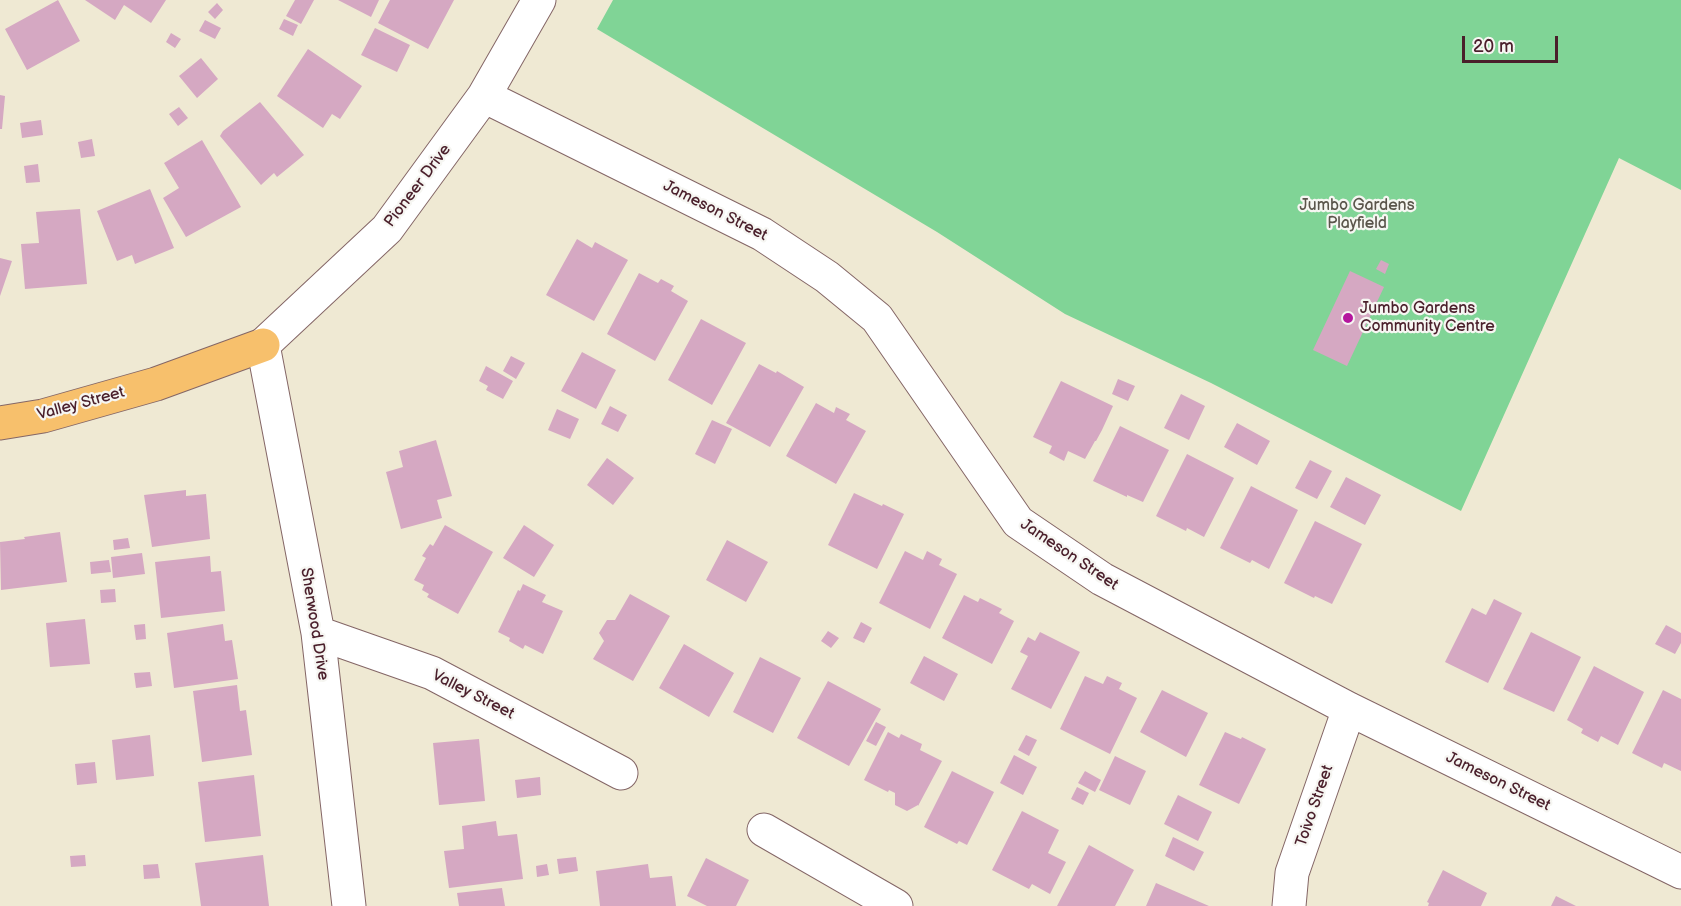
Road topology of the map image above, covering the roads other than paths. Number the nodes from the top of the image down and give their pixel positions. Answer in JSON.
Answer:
{"nodes":[{"id":1,"x":538,"y":0,"type":"edge"},
{"id":2,"x":484,"y":96,"type":"junction"},
{"id":3,"x":263,"y":345,"type":"junction"},
{"id":4,"x":0,"y":423,"type":"edge"},
{"id":5,"x":318,"y":633,"type":"junction"},
{"id":6,"x":1348,"y":709,"type":"junction"},
{"id":7,"x":621,"y":773,"type":"dead end"},
{"id":8,"x":764,"y":830,"type":"dead end"},
{"id":9,"x":1681,"y":872,"type":"edge"},
{"id":10,"x":349,"y":906,"type":"edge"},
{"id":11,"x":896,"y":906,"type":"edge"},
{"id":12,"x":1289,"y":906,"type":"edge"}],
"edges":[{"from":1,"to":2,"type":"street","name":"Pioneer Drive"},
{"from":2,"to":3,"type":"street","name":"Pioneer Drive"},
{"from":2,"to":6,"type":"street","name":"Jameson Street"},
{"from":3,"to":4,"type":"main road","name":"Valley Street"},
{"from":3,"to":5,"type":"street","name":"Sherwood Drive"},
{"from":5,"to":7,"type":"street","name":"Valley Street"},
{"from":5,"to":10,"type":"street","name":"Sherwood Drive"},
{"from":6,"to":9,"type":"street","name":"Jameson Street"},
{"from":6,"to":12,"type":"street","name":"Toivo Street"},
{"from":8,"to":11,"type":"street"}]}
